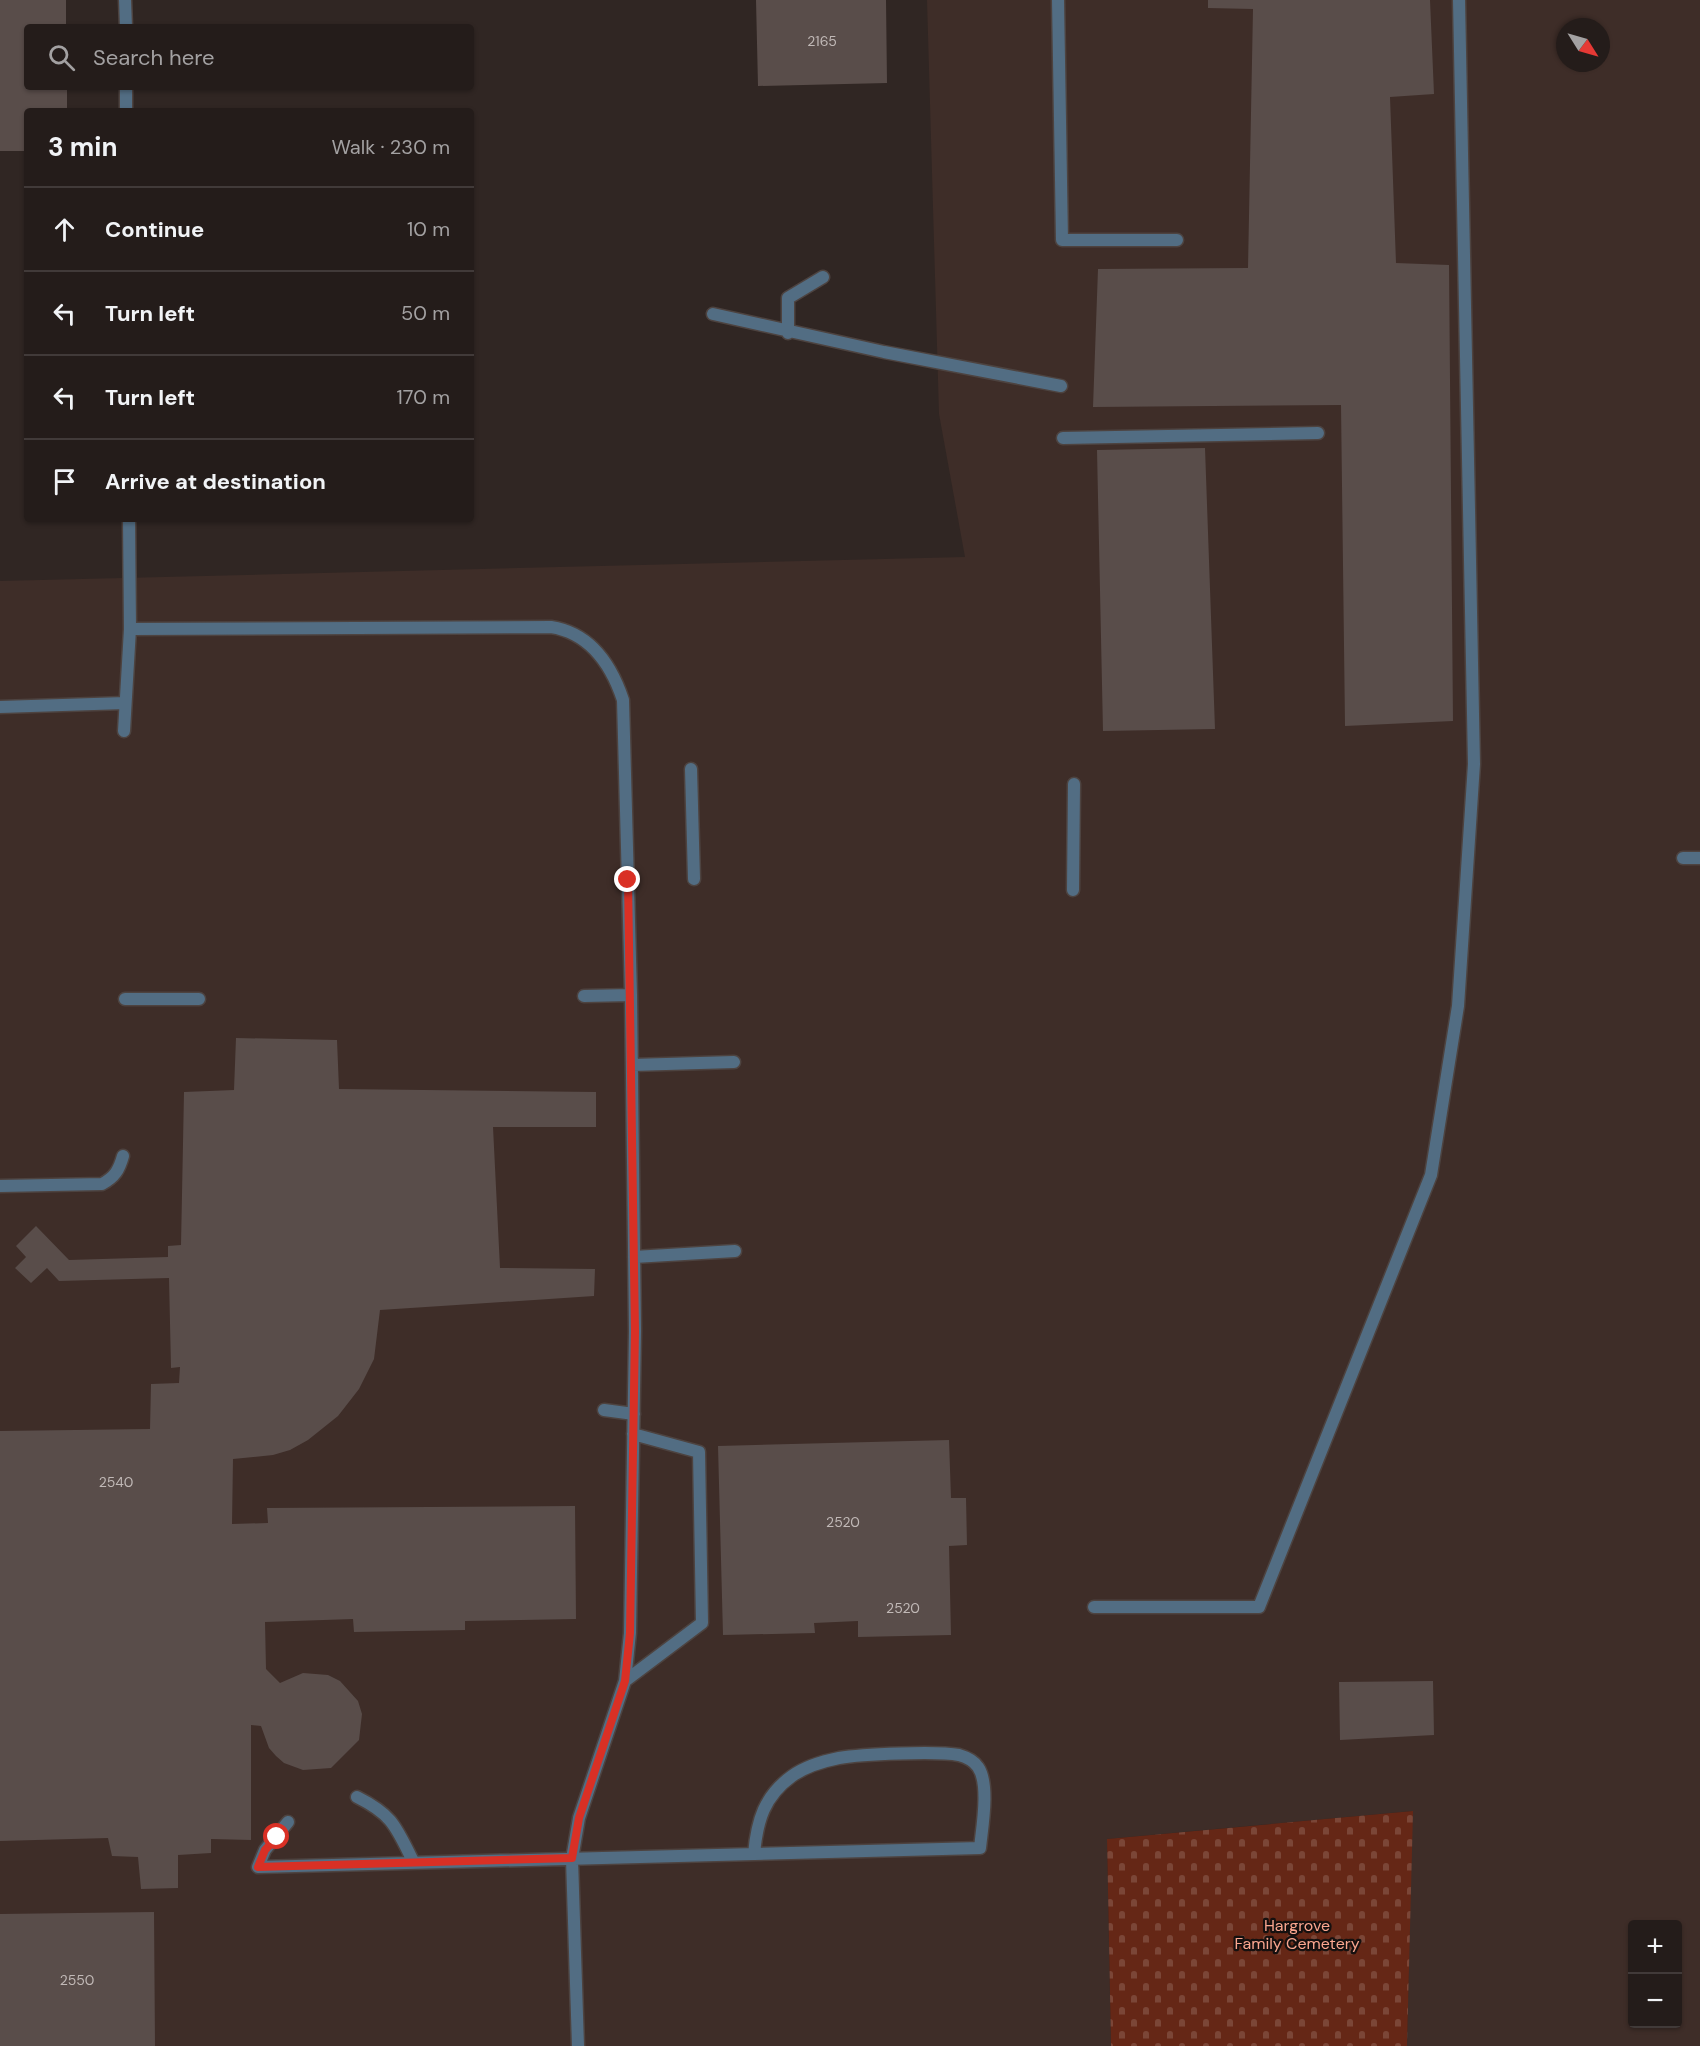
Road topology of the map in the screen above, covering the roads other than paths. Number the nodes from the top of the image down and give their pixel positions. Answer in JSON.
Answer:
{"nodes":[{"id":1,"x":126,"y":0,"type":"edge"},
{"id":2,"x":1058,"y":0,"type":"edge"},
{"id":3,"x":1459,"y":0,"type":"edge"},
{"id":4,"x":126,"y":24,"type":"edge"},
{"id":5,"x":126,"y":90,"type":"edge"},
{"id":6,"x":126,"y":108,"type":"edge"},
{"id":7,"x":1177,"y":240,"type":"dead end"},
{"id":8,"x":823,"y":277,"type":"dead end"},
{"id":9,"x":713,"y":315,"type":"dead end"},
{"id":10,"x":788,"y":333,"type":"junction"},
{"id":11,"x":1061,"y":386,"type":"dead end"},
{"id":12,"x":1318,"y":433,"type":"dead end"},
{"id":13,"x":1063,"y":438,"type":"dead end"},
{"id":14,"x":129,"y":522,"type":"edge"},
{"id":15,"x":130,"y":629,"type":"junction"},
{"id":16,"x":125,"y":703,"type":"junction"},
{"id":17,"x":0,"y":707,"type":"edge"},
{"id":18,"x":124,"y":731,"type":"dead end"},
{"id":19,"x":691,"y":769,"type":"dead end"},
{"id":20,"x":1074,"y":784,"type":"dead end"},
{"id":21,"x":1683,"y":858,"type":"dead end"},
{"id":22,"x":1700,"y":858,"type":"edge"},
{"id":23,"x":694,"y":879,"type":"dead end"},
{"id":24,"x":1073,"y":890,"type":"dead end"},
{"id":25,"x":631,"y":995,"type":"junction"},
{"id":26,"x":584,"y":996,"type":"dead end"},
{"id":27,"x":125,"y":999,"type":"dead end"},
{"id":28,"x":199,"y":999,"type":"dead end"},
{"id":29,"x":734,"y":1062,"type":"dead end"},
{"id":30,"x":632,"y":1065,"type":"junction"},
{"id":31,"x":123,"y":1156,"type":"dead end"},
{"id":32,"x":0,"y":1186,"type":"edge"},
{"id":33,"x":735,"y":1251,"type":"dead end"},
{"id":34,"x":634,"y":1257,"type":"junction"},
{"id":35,"x":604,"y":1410,"type":"dead end"},
{"id":36,"x":634,"y":1414,"type":"junction"},
{"id":37,"x":633,"y":1434,"type":"junction"},
{"id":38,"x":1094,"y":1607,"type":"dead end"},
{"id":39,"x":625,"y":1681,"type":"junction"},
{"id":40,"x":357,"y":1797,"type":"dead end"},
{"id":41,"x":288,"y":1822,"type":"dead end"},
{"id":42,"x":754,"y":1854,"type":"junction"},
{"id":43,"x":572,"y":1858,"type":"junction"},
{"id":44,"x":413,"y":1861,"type":"junction"},
{"id":45,"x":578,"y":2046,"type":"edge"}],
"edges":[{"from":1,"to":4,"type":"lane"},
{"from":2,"to":7,"type":"lane"},
{"from":3,"to":38,"type":"lane"},
{"from":5,"to":6,"type":"lane"},
{"from":8,"to":10,"type":"lane"},
{"from":9,"to":10,"type":"lane"},
{"from":10,"to":11,"type":"lane"},
{"from":12,"to":13,"type":"lane"},
{"from":14,"to":15,"type":"lane"},
{"from":15,"to":16,"type":"lane"},
{"from":15,"to":25,"type":"lane"},
{"from":16,"to":17,"type":"lane"},
{"from":16,"to":18,"type":"lane"},
{"from":19,"to":23,"type":"lane"},
{"from":20,"to":24,"type":"lane"},
{"from":21,"to":22,"type":"lane"},
{"from":25,"to":26,"type":"lane"},
{"from":25,"to":30,"type":"lane"},
{"from":27,"to":28,"type":"lane"},
{"from":29,"to":30,"type":"lane"},
{"from":30,"to":34,"type":"lane"},
{"from":31,"to":32,"type":"lane"},
{"from":33,"to":34,"type":"lane"},
{"from":34,"to":36,"type":"lane"},
{"from":35,"to":36,"type":"lane"},
{"from":36,"to":37,"type":"lane"},
{"from":37,"to":39,"type":"lane"},
{"from":37,"to":39,"type":"lane"},
{"from":39,"to":43,"type":"lane"},
{"from":40,"to":44,"type":"lane"},
{"from":41,"to":44,"type":"lane"},
{"from":42,"to":42,"type":"lane"},
{"from":42,"to":43,"type":"lane"},
{"from":43,"to":44,"type":"lane"},
{"from":43,"to":45,"type":"lane"}]}
